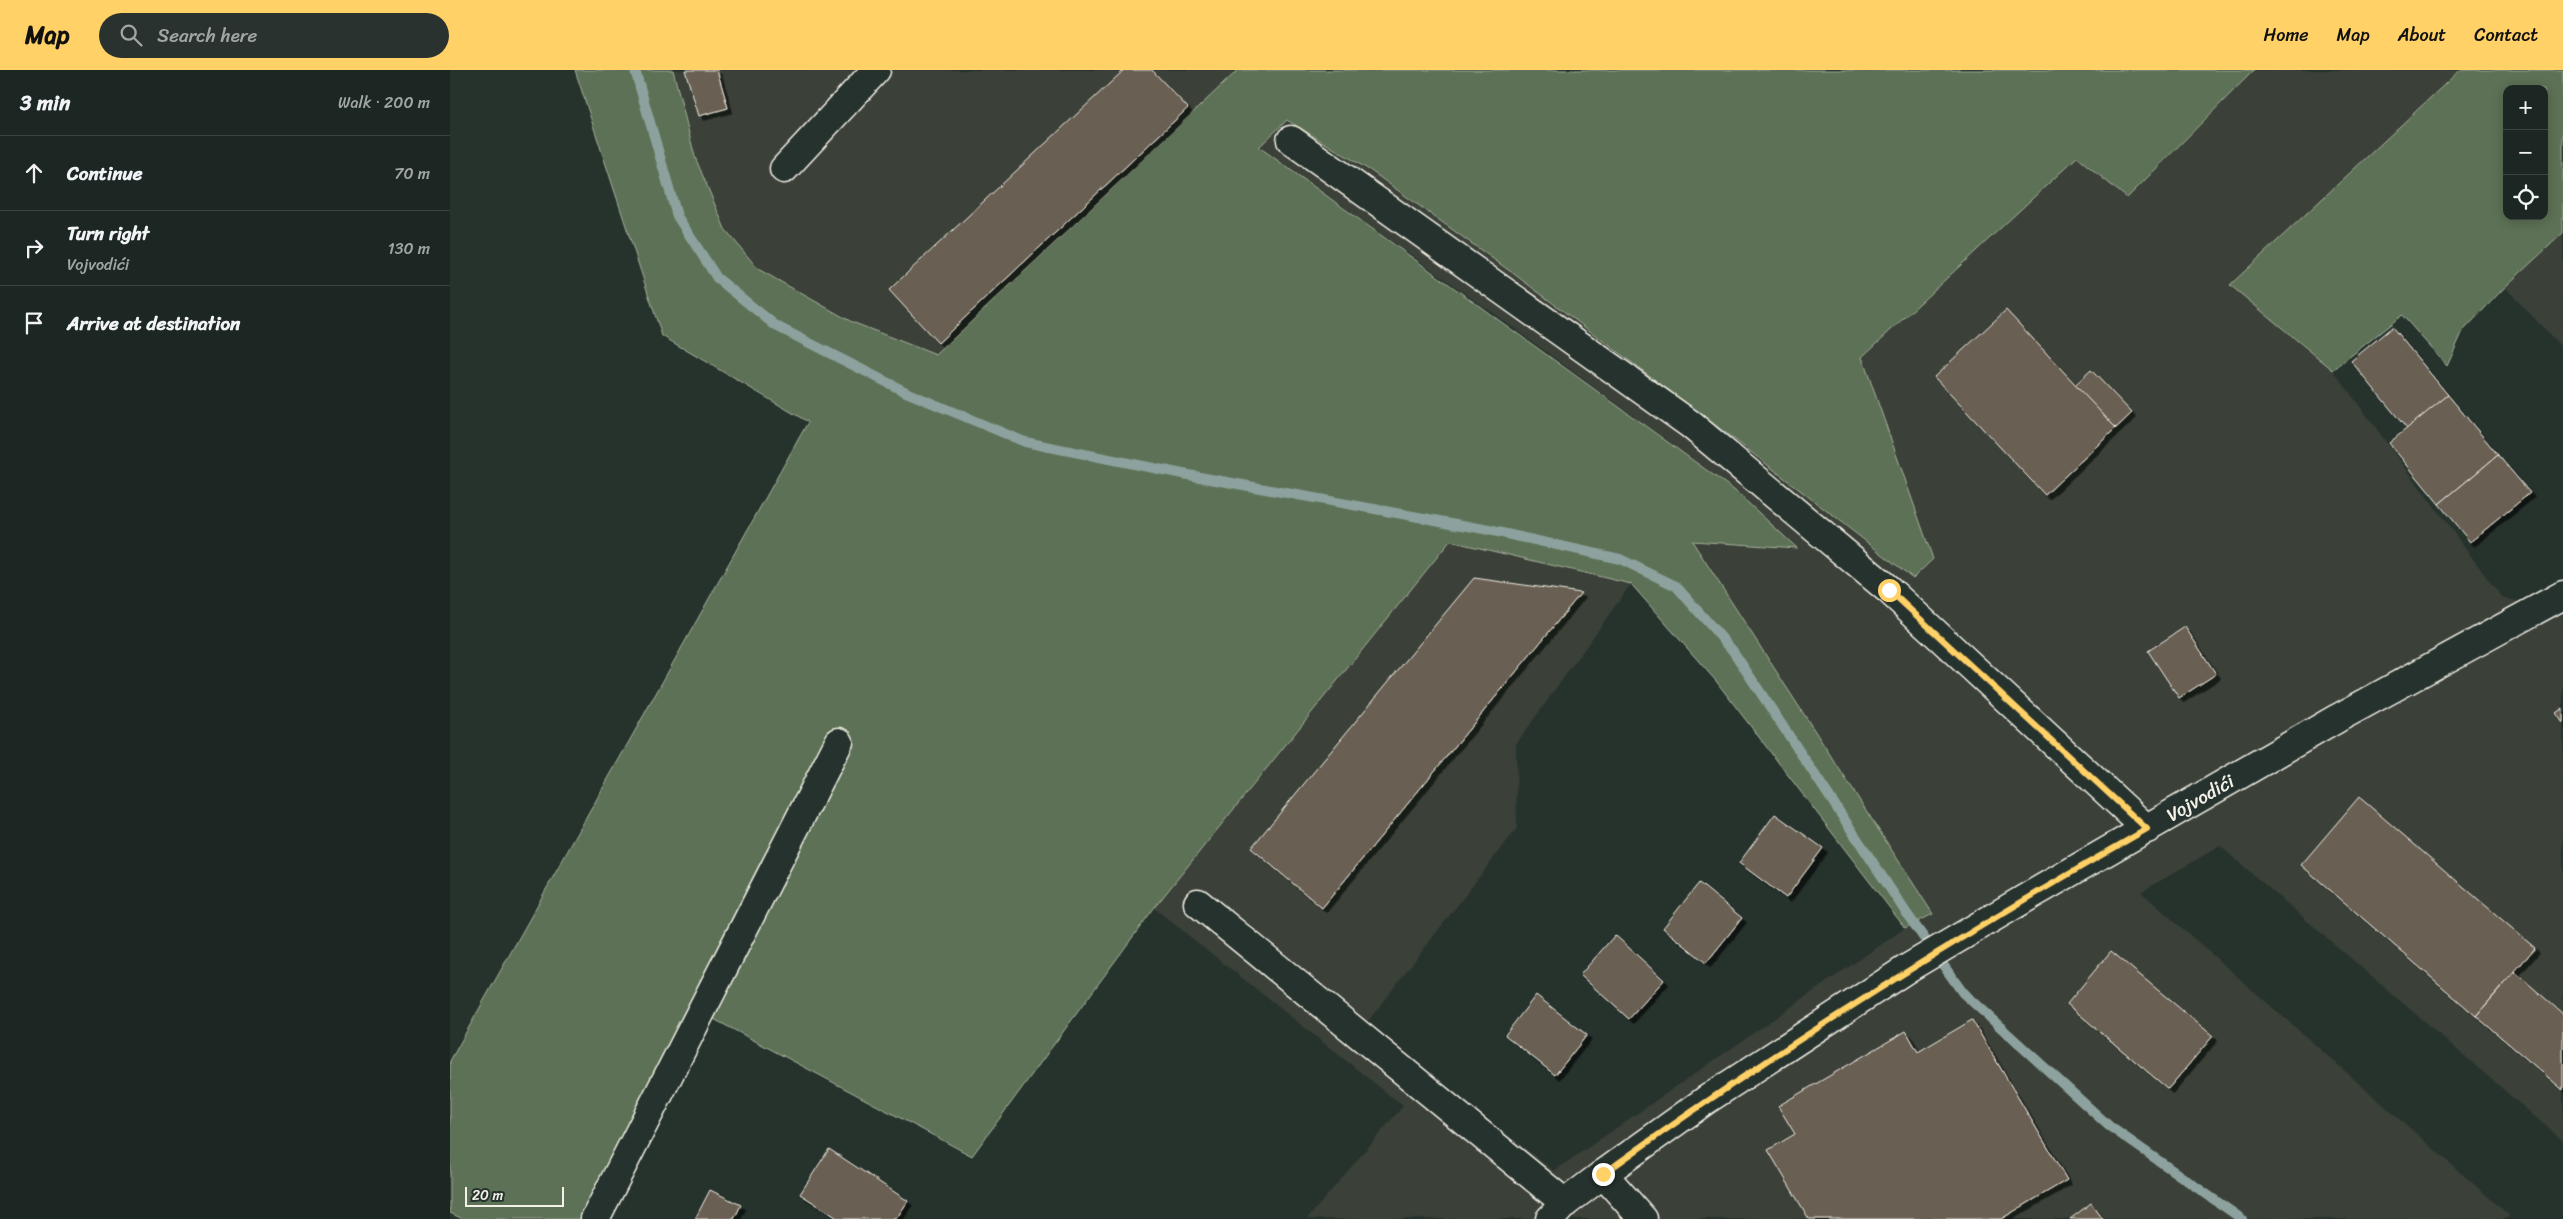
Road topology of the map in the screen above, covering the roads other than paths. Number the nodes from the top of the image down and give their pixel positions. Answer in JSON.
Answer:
{"nodes":[{"id":1,"x":876,"y":70,"type":"edge"},
{"id":2,"x":1290,"y":140,"type":"dead end"},
{"id":3,"x":784,"y":169,"type":"dead end"},
{"id":4,"x":2563,"y":595,"type":"edge"},
{"id":5,"x":839,"y":742,"type":"dead end"},
{"id":6,"x":2147,"y":829,"type":"junction"},
{"id":7,"x":1198,"y":903,"type":"dead end"},
{"id":8,"x":1603,"y":1174,"type":"junction"},
{"id":9,"x":1558,"y":1211,"type":"edge"},
{"id":10,"x":595,"y":1219,"type":"edge"},
{"id":11,"x":1643,"y":1219,"type":"edge"}],
"edges":[{"from":1,"to":3,"type":"street"},
{"from":2,"to":6,"type":"street"},
{"from":4,"to":6,"type":"street","name":"Vojvodići"},
{"from":5,"to":10,"type":"street"},
{"from":6,"to":8,"type":"street","name":"Vojvodići"},
{"from":7,"to":9,"type":"street"},
{"from":8,"to":9,"type":"street","name":"Vojvodići"},
{"from":8,"to":11,"type":"street"}]}
